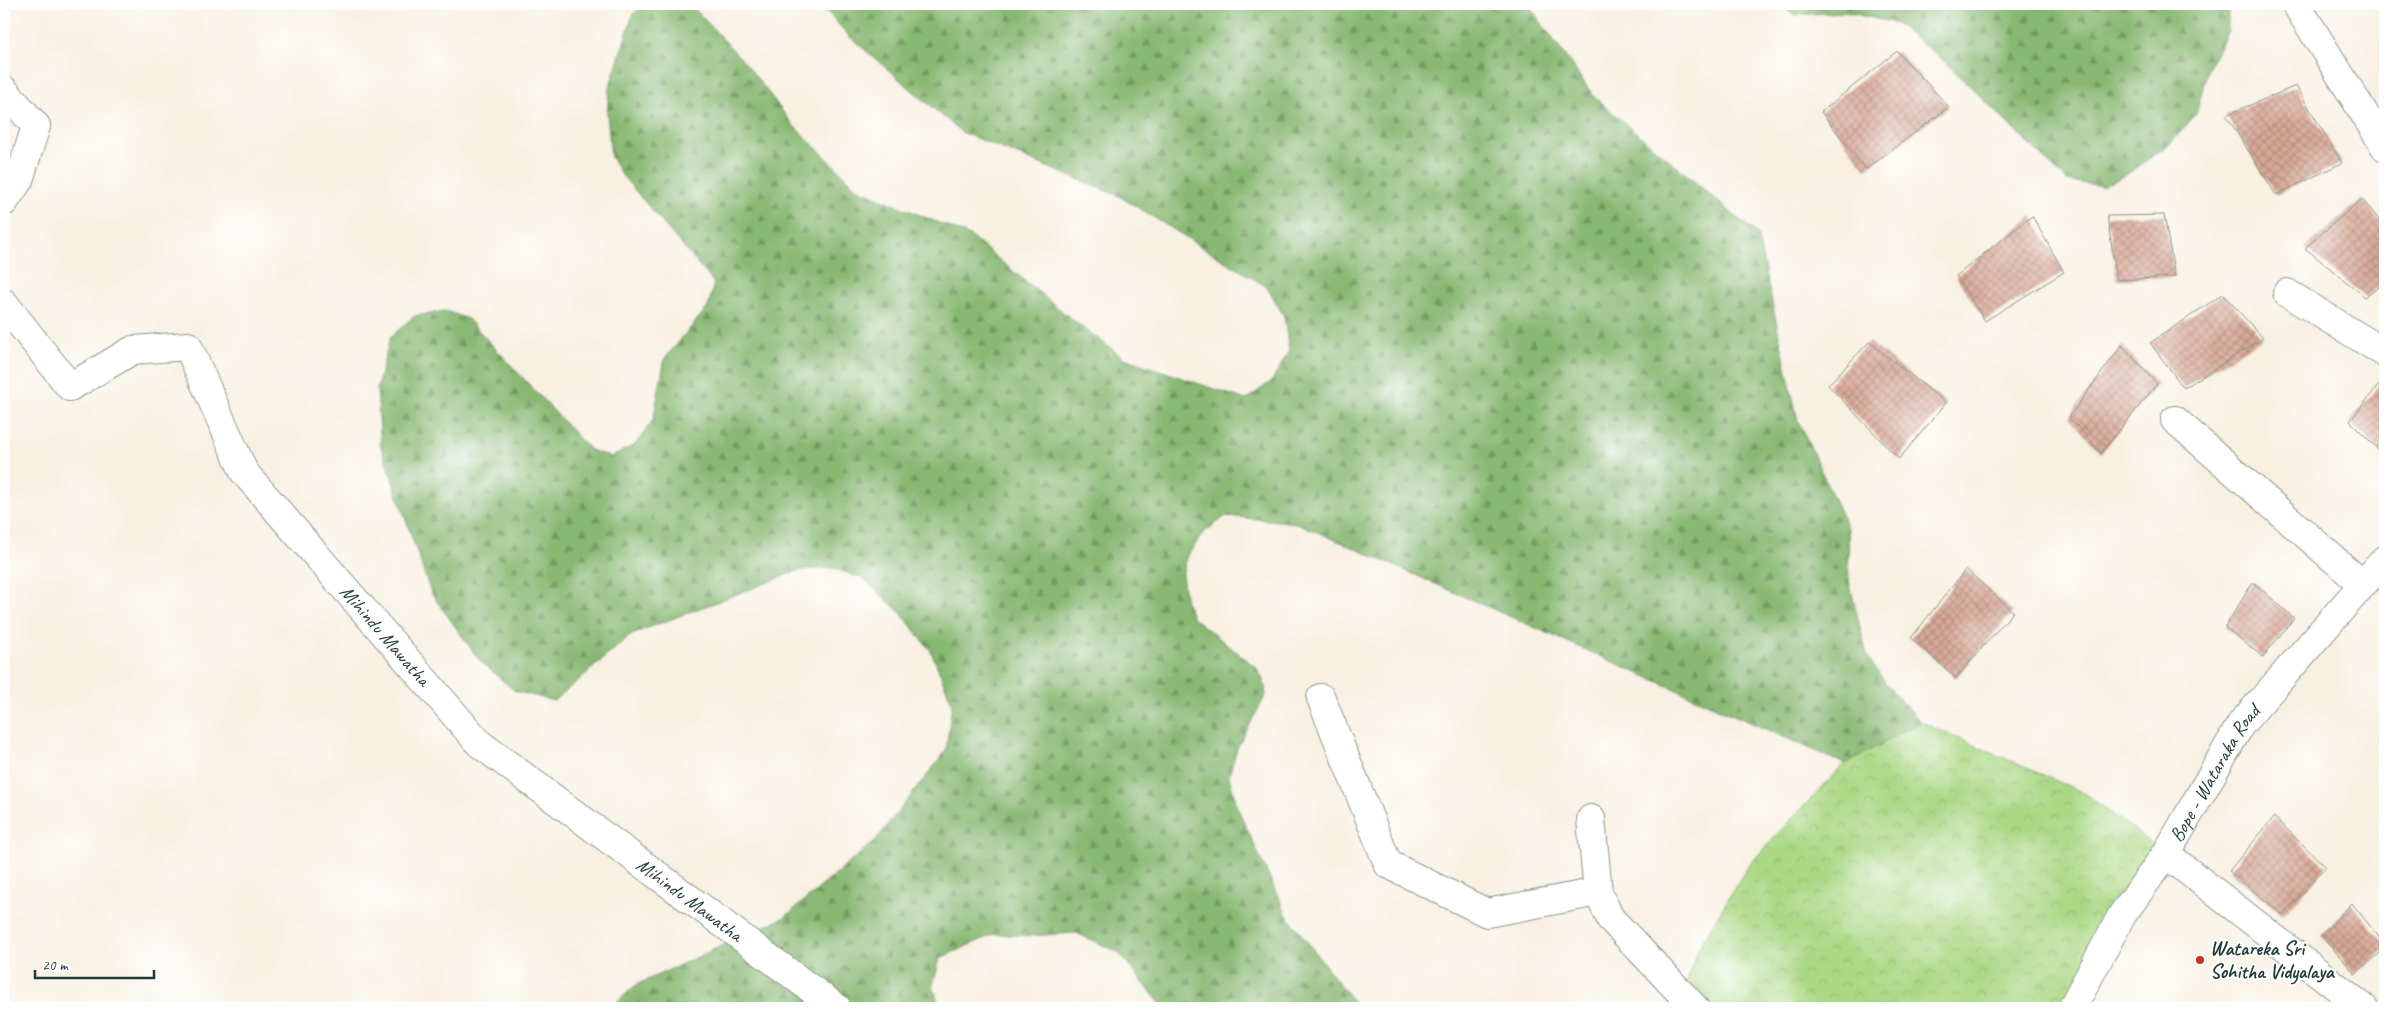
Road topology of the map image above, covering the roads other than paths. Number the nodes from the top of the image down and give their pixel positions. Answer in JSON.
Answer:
{"nodes":[{"id":1,"x":2296,"y":4,"type":"edge"},
{"id":2,"x":4,"y":90,"type":"edge"},
{"id":3,"x":2385,"y":147,"type":"edge"},
{"id":4,"x":4,"y":202,"type":"edge"},
{"id":5,"x":2287,"y":293,"type":"dead end"},
{"id":6,"x":4,"y":303,"type":"edge"},
{"id":7,"x":2385,"y":353,"type":"edge"},
{"id":8,"x":2175,"y":420,"type":"dead end"},
{"id":9,"x":2385,"y":558,"type":"edge"},
{"id":10,"x":2361,"y":583,"type":"junction"},
{"id":11,"x":1321,"y":698,"type":"dead end"},
{"id":12,"x":1591,"y":819,"type":"dead end"},
{"id":13,"x":2166,"y":854,"type":"junction"},
{"id":14,"x":1598,"y":892,"type":"junction"},
{"id":15,"x":837,"y":1008,"type":"edge"},
{"id":16,"x":1696,"y":1008,"type":"edge"},
{"id":17,"x":2072,"y":1008,"type":"edge"},
{"id":18,"x":2364,"y":1008,"type":"edge"}],
"edges":[{"from":1,"to":3,"type":"street"},
{"from":2,"to":4,"type":"street"},
{"from":5,"to":7,"type":"street"},
{"from":6,"to":15,"type":"street","name":"Mihindu Mawatha"},
{"from":8,"to":10,"type":"street"},
{"from":9,"to":10,"type":"street","name":"Bope - Wataraka Road"},
{"from":10,"to":13,"type":"street","name":"Bope - Wataraka Road"},
{"from":11,"to":14,"type":"street"},
{"from":12,"to":14,"type":"street"},
{"from":13,"to":17,"type":"street","name":"Bope - Wataraka Road"},
{"from":13,"to":18,"type":"street"},
{"from":14,"to":16,"type":"street"}]}
